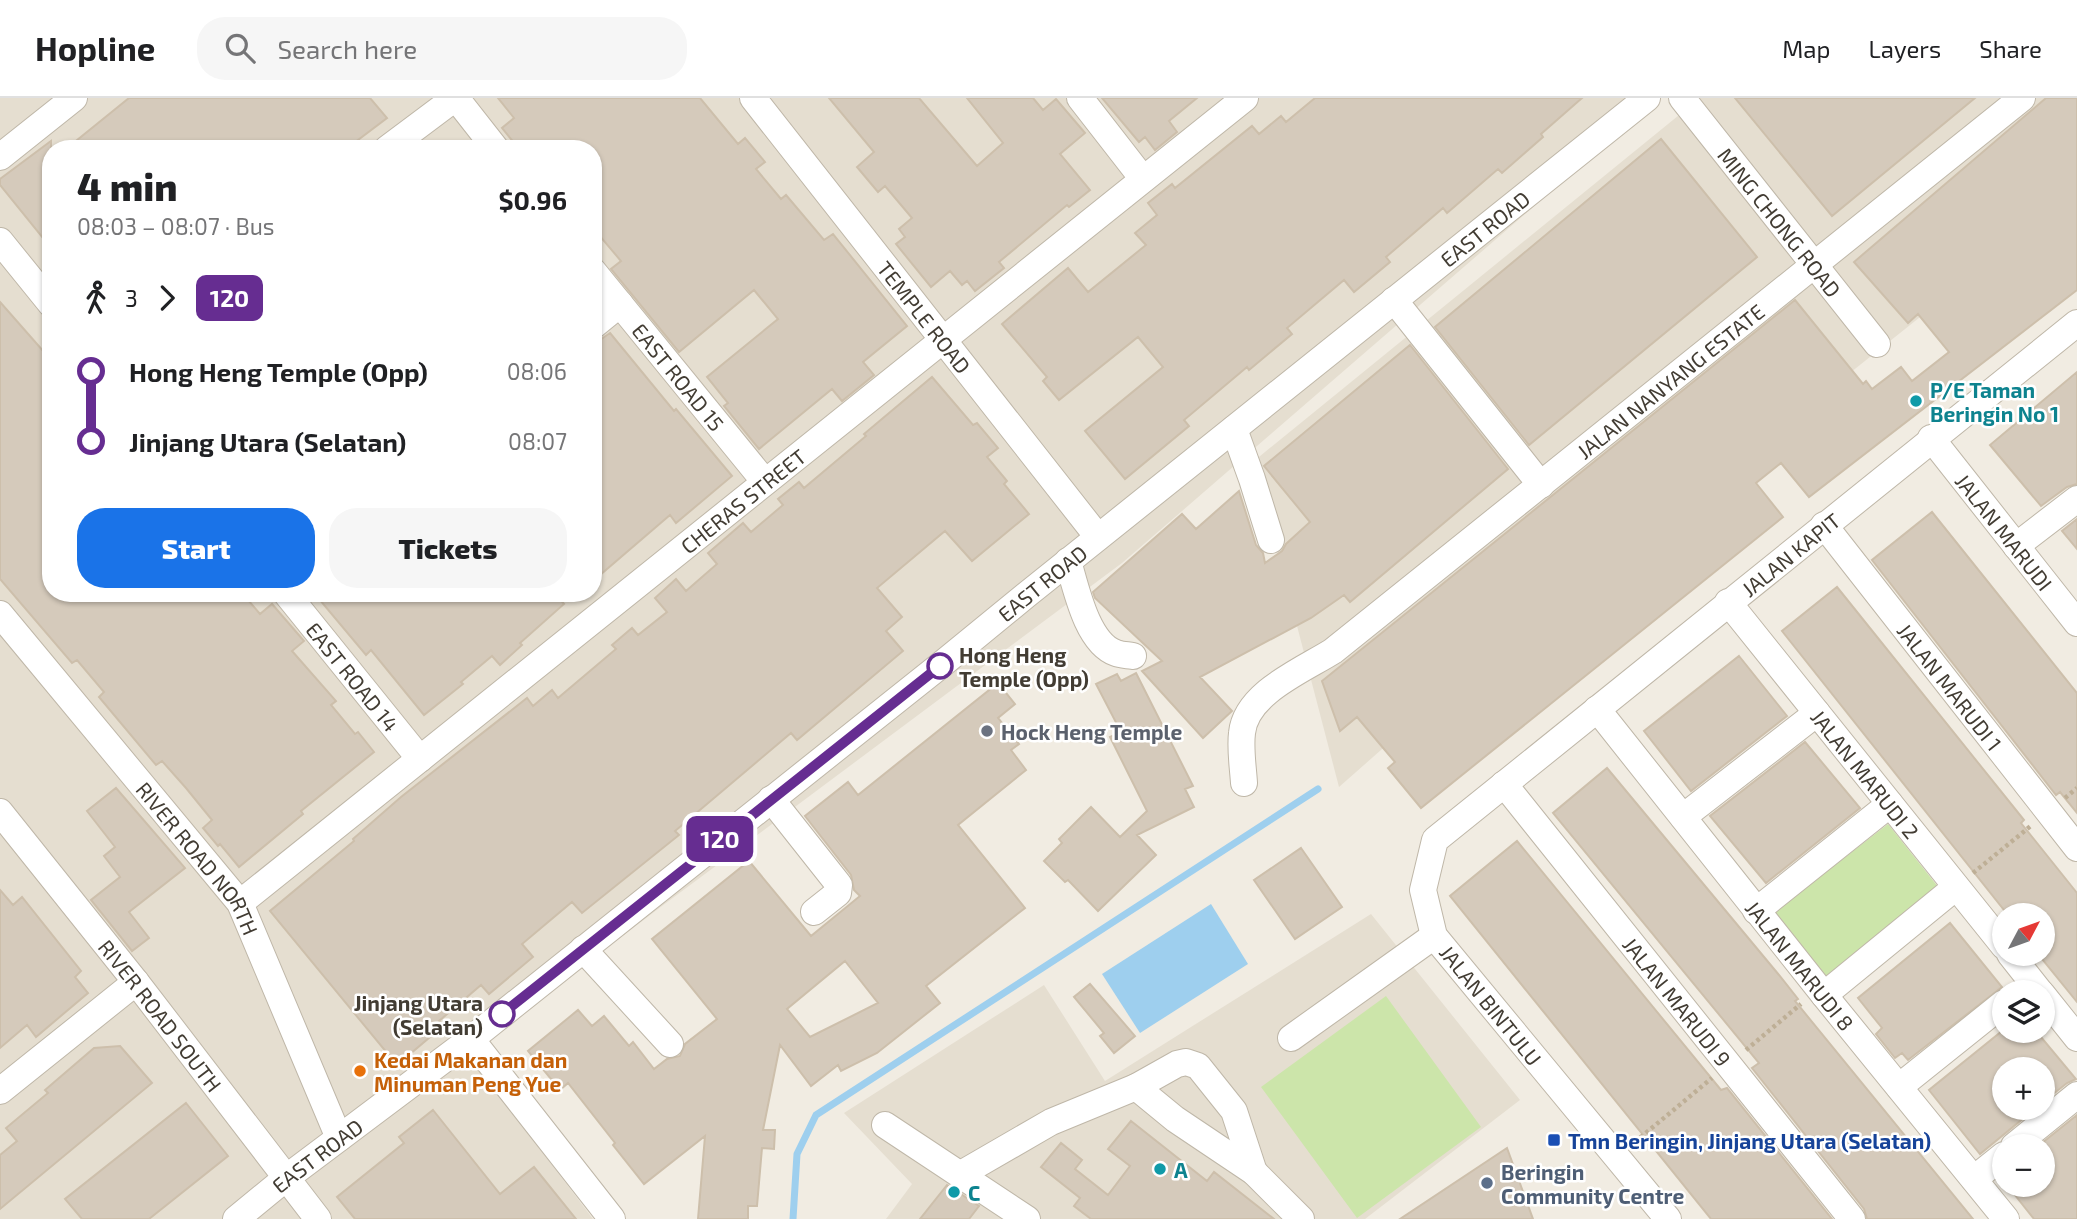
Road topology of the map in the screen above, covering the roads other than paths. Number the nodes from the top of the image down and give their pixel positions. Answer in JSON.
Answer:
{"nodes":[{"id":1,"x":74,"y":98,"type":"edge"},
{"id":2,"x":455,"y":98,"type":"edge"},
{"id":3,"x":753,"y":98,"type":"edge"},
{"id":4,"x":1080,"y":98,"type":"edge"},
{"id":5,"x":1245,"y":98,"type":"edge"},
{"id":6,"x":1647,"y":98,"type":"edge"},
{"id":7,"x":1682,"y":98,"type":"edge"},
{"id":8,"x":2022,"y":98,"type":"edge"},
{"id":9,"x":399,"y":140,"type":"edge"},
{"id":10,"x":489,"y":140,"type":"edge"},
{"id":11,"x":0,"y":156,"type":"edge"},
{"id":12,"x":1143,"y":179,"type":"junction"},
{"id":13,"x":0,"y":241,"type":"edge"},
{"id":14,"x":1814,"y":265,"type":"junction"},
{"id":15,"x":602,"y":282,"type":"edge"},
{"id":16,"x":42,"y":293,"type":"edge"},
{"id":17,"x":1394,"y":300,"type":"junction"},
{"id":18,"x":620,"y":304,"type":"junction"},
{"id":19,"x":602,"y":319,"type":"edge"},
{"id":20,"x":2077,"y":323,"type":"edge"},
{"id":21,"x":943,"y":340,"type":"junction"},
{"id":22,"x":1877,"y":344,"type":"dead end"},
{"id":23,"x":1234,"y":429,"type":"junction"},
{"id":24,"x":1931,"y":439,"type":"junction"},
{"id":25,"x":765,"y":482,"type":"junction"},
{"id":26,"x":1541,"y":485,"type":"junction"},
{"id":27,"x":2077,"y":499,"type":"edge"},
{"id":28,"x":1824,"y":524,"type":"junction"},
{"id":29,"x":1098,"y":537,"type":"junction"},
{"id":30,"x":1270,"y":540,"type":"dead end"},
{"id":31,"x":2017,"y":546,"type":"junction"},
{"id":32,"x":1068,"y":561,"type":"junction"},
{"id":33,"x":293,"y":602,"type":"edge"},
{"id":34,"x":1728,"y":602,"type":"junction"},
{"id":35,"x":0,"y":614,"type":"edge"},
{"id":36,"x":2077,"y":623,"type":"edge"},
{"id":37,"x":1133,"y":656,"type":"dead end"},
{"id":38,"x":1597,"y":709,"type":"junction"},
{"id":39,"x":1816,"y":713,"type":"junction"},
{"id":40,"x":420,"y":759,"type":"junction"},
{"id":41,"x":1244,"y":783,"type":"dead end"},
{"id":42,"x":1504,"y":784,"type":"junction"},
{"id":43,"x":771,"y":799,"type":"junction"},
{"id":44,"x":1890,"y":804,"type":"junction"},
{"id":45,"x":0,"y":812,"type":"edge"},
{"id":46,"x":1683,"y":817,"type":"junction"},
{"id":47,"x":2077,"y":848,"type":"edge"},
{"id":48,"x":1956,"y":887,"type":"junction"},
{"id":49,"x":240,"y":903,"type":"junction"},
{"id":50,"x":1756,"y":911,"type":"junction"},
{"id":51,"x":814,"y":912,"type":"dead end"},
{"id":52,"x":1992,"y":931,"type":"edge"},
{"id":53,"x":1434,"y":936,"type":"junction"},
{"id":54,"x":583,"y":949,"type":"junction"},
{"id":55,"x":136,"y":982,"type":"junction"},
{"id":56,"x":1824,"y":995,"type":"junction"},
{"id":57,"x":1992,"y":1013,"type":"edge"},
{"id":58,"x":2055,"y":1014,"type":"edge"},
{"id":59,"x":1291,"y":1038,"type":"dead end"},
{"id":60,"x":2077,"y":1038,"type":"edge"},
{"id":61,"x":471,"y":1039,"type":"junction"},
{"id":62,"x":670,"y":1044,"type":"dead end"},
{"id":63,"x":1136,"y":1087,"type":"junction"},
{"id":64,"x":1899,"y":1087,"type":"junction"},
{"id":65,"x":0,"y":1091,"type":"edge"},
{"id":66,"x":2077,"y":1095,"type":"edge"},
{"id":67,"x":885,"y":1125,"type":"dead end"},
{"id":68,"x":2029,"y":1134,"type":"edge"},
{"id":69,"x":339,"y":1138,"type":"junction"},
{"id":70,"x":1992,"y":1165,"type":"edge"},
{"id":71,"x":1254,"y":1171,"type":"junction"},
{"id":72,"x":961,"y":1174,"type":"junction"},
{"id":73,"x":286,"y":1178,"type":"junction"},
{"id":74,"x":1974,"y":1179,"type":"junction"},
{"id":75,"x":236,"y":1219,"type":"edge"},
{"id":76,"x":318,"y":1219,"type":"edge"},
{"id":77,"x":612,"y":1219,"type":"edge"},
{"id":78,"x":1027,"y":1219,"type":"edge"},
{"id":79,"x":1301,"y":1219,"type":"edge"},
{"id":80,"x":1668,"y":1219,"type":"edge"},
{"id":81,"x":1852,"y":1219,"type":"edge"},
{"id":82,"x":2006,"y":1219,"type":"edge"}],
"edges":[{"from":1,"to":11,"type":"street"},
{"from":2,"to":9,"type":"street"},
{"from":2,"to":10,"type":"street"},
{"from":3,"to":21,"type":"street","name":"TEMPLE ROAD"},
{"from":4,"to":12,"type":"street"},
{"from":5,"to":12,"type":"street","name":"CHERAS STREET"},
{"from":6,"to":17,"type":"street","name":"EAST ROAD"},
{"from":7,"to":14,"type":"street","name":"MING CHONG ROAD"},
{"from":8,"to":14,"type":"street","name":"JALAN NANYANG ESTATE"},
{"from":12,"to":21,"type":"street","name":"CHERAS STREET"},
{"from":13,"to":16,"type":"street"},
{"from":14,"to":22,"type":"street","name":"MING CHONG ROAD"},
{"from":14,"to":26,"type":"street","name":"JALAN NANYANG ESTATE"},
{"from":15,"to":18,"type":"street","name":"EAST ROAD 15"},
{"from":17,"to":23,"type":"street","name":"EAST ROAD"},
{"from":17,"to":26,"type":"street"},
{"from":18,"to":19,"type":"street"},
{"from":18,"to":25,"type":"street","name":"EAST ROAD 15"},
{"from":20,"to":24,"type":"street","name":"JALAN KAPIT"},
{"from":21,"to":25,"type":"street","name":"CHERAS STREET"},
{"from":21,"to":29,"type":"street","name":"TEMPLE ROAD"},
{"from":23,"to":29,"type":"street","name":"EAST ROAD"},
{"from":23,"to":30,"type":"street"},
{"from":24,"to":28,"type":"street","name":"JALAN KAPIT"},
{"from":24,"to":31,"type":"street","name":"JALAN MARUDI"},
{"from":25,"to":40,"type":"street","name":"CHERAS STREET"},
{"from":26,"to":41,"type":"street","name":"JALAN NANYANG ESTATE"},
{"from":27,"to":31,"type":"street"},
{"from":28,"to":34,"type":"street","name":"JALAN KAPIT"},
{"from":28,"to":47,"type":"street","name":"JALAN MARUDI 1"},
{"from":29,"to":32,"type":"street","name":"EAST ROAD"},
{"from":31,"to":36,"type":"street","name":"JALAN MARUDI"},
{"from":32,"to":37,"type":"street"},
{"from":32,"to":43,"type":"street","name":"EAST ROAD"},
{"from":33,"to":40,"type":"street","name":"EAST ROAD 14"},
{"from":34,"to":38,"type":"street","name":"JALAN KAPIT"},
{"from":34,"to":39,"type":"street","name":"JALAN MARUDI 2"},
{"from":35,"to":49,"type":"street","name":"RIVER ROAD NORTH"},
{"from":38,"to":42,"type":"street","name":"JALAN KAPIT"},
{"from":38,"to":46,"type":"street","name":"JALAN MARUDI 8"},
{"from":39,"to":44,"type":"street","name":"JALAN MARUDI 2"},
{"from":39,"to":46,"type":"street"},
{"from":40,"to":49,"type":"street","name":"CHERAS STREET"},
{"from":42,"to":53,"type":"street","name":"JALAN BINTULU"},
{"from":42,"to":81,"type":"street","name":"JALAN MARUDI 9"},
{"from":43,"to":51,"type":"street"},
{"from":43,"to":54,"type":"street","name":"EAST ROAD"},
{"from":44,"to":48,"type":"street","name":"JALAN MARUDI 2"},
{"from":44,"to":50,"type":"street"},
{"from":45,"to":55,"type":"street","name":"RIVER ROAD SOUTH"},
{"from":46,"to":50,"type":"street","name":"JALAN MARUDI 8"},
{"from":48,"to":52,"type":"street","name":"JALAN MARUDI 2"},
{"from":48,"to":56,"type":"street"},
{"from":49,"to":69,"type":"street","name":"RIVER ROAD NORTH"},
{"from":50,"to":56,"type":"street","name":"JALAN MARUDI 8"},
{"from":53,"to":59,"type":"street"},
{"from":53,"to":80,"type":"street","name":"JALAN BINTULU"},
{"from":54,"to":61,"type":"street","name":"EAST ROAD"},
{"from":54,"to":62,"type":"street"},
{"from":55,"to":65,"type":"street"},
{"from":55,"to":73,"type":"street","name":"RIVER ROAD SOUTH"},
{"from":56,"to":64,"type":"street","name":"JALAN MARUDI 8"},
{"from":57,"to":64,"type":"street"},
{"from":58,"to":60,"type":"street"},
{"from":61,"to":69,"type":"street","name":"EAST ROAD"},
{"from":61,"to":77,"type":"street"},
{"from":63,"to":71,"type":"street"},
{"from":63,"to":71,"type":"street"},
{"from":63,"to":72,"type":"street"},
{"from":64,"to":74,"type":"street","name":"JALAN MARUDI 8"},
{"from":66,"to":68,"type":"street"},
{"from":67,"to":72,"type":"street"},
{"from":69,"to":73,"type":"street","name":"EAST ROAD"},
{"from":70,"to":74,"type":"street"},
{"from":71,"to":79,"type":"street"},
{"from":72,"to":78,"type":"street"},
{"from":73,"to":75,"type":"street","name":"EAST ROAD"},
{"from":73,"to":76,"type":"street","name":"RIVER ROAD SOUTH"},
{"from":74,"to":82,"type":"street","name":"JALAN MARUDI 8"}]}
